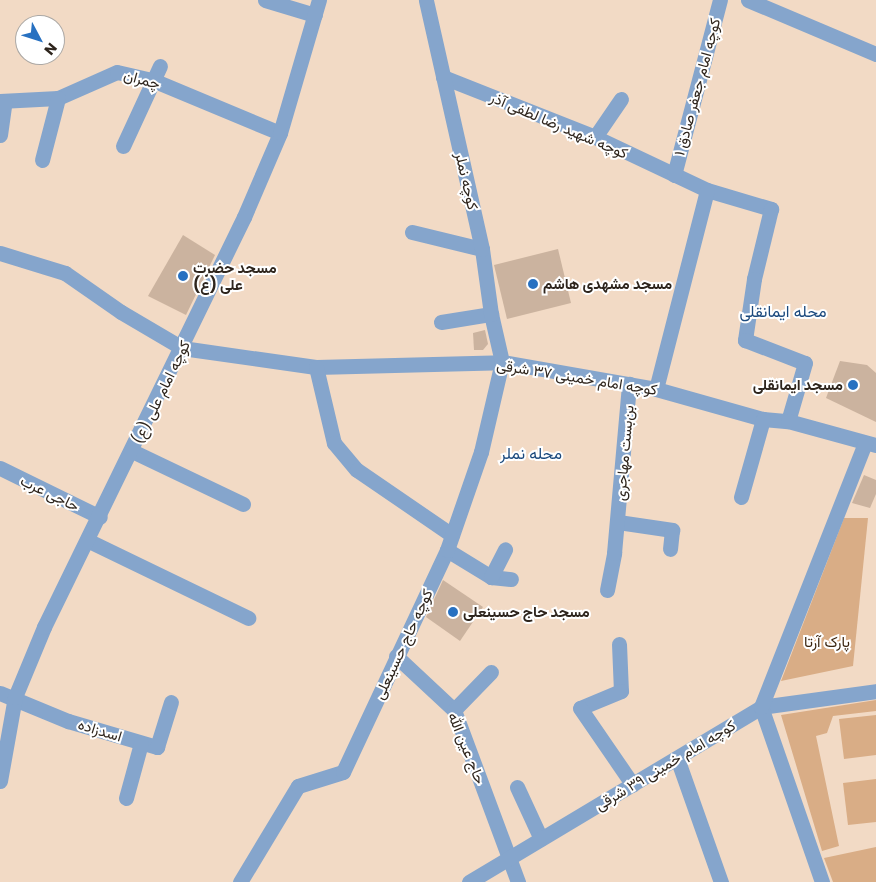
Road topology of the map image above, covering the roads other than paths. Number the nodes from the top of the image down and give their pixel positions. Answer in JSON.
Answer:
{"nodes":[{"id":1,"x":265,"y":0,"type":"edge"},
{"id":2,"x":442,"y":0,"type":"edge"},
{"id":3,"x":720,"y":0,"type":"edge"},
{"id":4,"x":748,"y":0,"type":"edge"},
{"id":5,"x":426,"y":2,"type":"edge"},
{"id":6,"x":317,"y":7,"type":"edge"},
{"id":7,"x":876,"y":54,"type":"edge"},
{"id":8,"x":160,"y":66,"type":"dead end"},
{"id":9,"x":443,"y":77,"type":"junction"},
{"id":10,"x":155,"y":81,"type":"junction"},
{"id":11,"x":58,"y":98,"type":"junction"},
{"id":12,"x":621,"y":99,"type":"dead end"},
{"id":13,"x":2,"y":101,"type":"edge"},
{"id":14,"x":280,"y":133,"type":"junction"},
{"id":15,"x":0,"y":135,"type":"edge"},
{"id":16,"x":595,"y":137,"type":"junction"},
{"id":17,"x":123,"y":146,"type":"dead end"},
{"id":18,"x":42,"y":160,"type":"dead end"},
{"id":19,"x":674,"y":175,"type":"junction"},
{"id":20,"x":707,"y":190,"type":"junction"},
{"id":21,"x":412,"y":232,"type":"dead end"},
{"id":22,"x":482,"y":249,"type":"junction"},
{"id":23,"x":0,"y":253,"type":"edge"},
{"id":24,"x":491,"y":314,"type":"junction"},
{"id":25,"x":441,"y":322,"type":"dead end"},
{"id":26,"x":182,"y":348,"type":"junction"},
{"id":27,"x":502,"y":362,"type":"junction"},
{"id":28,"x":316,"y":368,"type":"junction"},
{"id":29,"x":629,"y":384,"type":"junction"},
{"id":30,"x":656,"y":389,"type":"junction"},
{"id":31,"x":764,"y":420,"type":"junction"},
{"id":32,"x":788,"y":421,"type":"junction"},
{"id":33,"x":871,"y":444,"type":"edge"},
{"id":34,"x":132,"y":452,"type":"junction"},
{"id":35,"x":0,"y":468,"type":"edge"},
{"id":36,"x":741,"y":497,"type":"dead end"},
{"id":37,"x":243,"y":504,"type":"dead end"},
{"id":38,"x":100,"y":517,"type":"junction"},
{"id":39,"x":618,"y":522,"type":"junction"},
{"id":40,"x":452,"y":535,"type":"junction"},
{"id":41,"x":89,"y":541,"type":"junction"},
{"id":42,"x":505,"y":549,"type":"dead end"},
{"id":43,"x":670,"y":549,"type":"dead end"},
{"id":44,"x":447,"y":550,"type":"junction"},
{"id":45,"x":491,"y":576,"type":"junction"},
{"id":46,"x":510,"y":579,"type":"dead end"},
{"id":47,"x":607,"y":590,"type":"dead end"},
{"id":48,"x":248,"y":618,"type":"dead end"},
{"id":49,"x":619,"y":644,"type":"dead end"},
{"id":50,"x":396,"y":656,"type":"junction"},
{"id":51,"x":491,"y":672,"type":"dead end"},
{"id":52,"x":876,"y":691,"type":"edge"},
{"id":53,"x":7,"y":695,"type":"edge"},
{"id":54,"x":171,"y":702,"type":"dead end"},
{"id":55,"x":761,"y":707,"type":"junction"},
{"id":56,"x":454,"y":710,"type":"junction"},
{"id":57,"x":141,"y":743,"type":"junction"},
{"id":58,"x":677,"y":758,"type":"junction"},
{"id":59,"x":0,"y":781,"type":"edge"},
{"id":60,"x":632,"y":784,"type":"junction"},
{"id":61,"x":517,"y":787,"type":"dead end"},
{"id":62,"x":126,"y":798,"type":"dead end"},
{"id":63,"x":541,"y":839,"type":"junction"},
{"id":64,"x":509,"y":858,"type":"junction"},
{"id":65,"x":240,"y":882,"type":"edge"},
{"id":66,"x":469,"y":882,"type":"edge"},
{"id":67,"x":518,"y":882,"type":"edge"},
{"id":68,"x":721,"y":882,"type":"edge"},
{"id":69,"x":822,"y":882,"type":"edge"}],
"edges":[{"from":1,"to":6,"type":"street"},
{"from":2,"to":5,"type":"street"},
{"from":3,"to":19,"type":"street","name":"کوچه امام جعفر صادق ۱"},
{"from":4,"to":7,"type":"street"},
{"from":5,"to":9,"type":"street","name":"کوچه نملر"},
{"from":6,"to":14,"type":"street","name":"کوچه امام علی (ع)"},
{"from":8,"to":10,"type":"street"},
{"from":9,"to":16,"type":"street","name":"کوچه شهید رضا لطفی آذر"},
{"from":9,"to":22,"type":"street","name":"کوچه نملر"},
{"from":10,"to":11,"type":"street","name":"چمران"},
{"from":10,"to":14,"type":"street","name":"چمران"},
{"from":10,"to":17,"type":"street"},
{"from":11,"to":13,"type":"street","name":"چمران"},
{"from":11,"to":18,"type":"street"},
{"from":12,"to":16,"type":"street"},
{"from":13,"to":15,"type":"street"},
{"from":14,"to":26,"type":"street","name":"کوچه امام علی (ع)"},
{"from":16,"to":19,"type":"street","name":"کوچه شهید رضا لطفی آذر"},
{"from":19,"to":20,"type":"street","name":"کوچه شهید رضا لطفی آذر"},
{"from":20,"to":30,"type":"street"},
{"from":20,"to":32,"type":"street","name":"کوچه شهید رضا لطفی آذر"},
{"from":21,"to":22,"type":"street"},
{"from":22,"to":24,"type":"street","name":"کوچه نملر"},
{"from":23,"to":26,"type":"street"},
{"from":24,"to":25,"type":"street"},
{"from":24,"to":27,"type":"street","name":"کوچه نملر"},
{"from":26,"to":28,"type":"street","name":"کوچه امام خمینی ۳۷ شرقی"},
{"from":26,"to":34,"type":"street","name":"کوچه امام علی (ع)"},
{"from":27,"to":28,"type":"street","name":"کوچه امام خمینی ۳۷ شرقی"},
{"from":27,"to":29,"type":"street","name":"کوچه امام خمینی ۳۷ شرقی"},
{"from":27,"to":40,"type":"street","name":"کوچه حاج حسینعلی"},
{"from":28,"to":40,"type":"street"},
{"from":29,"to":30,"type":"street","name":"کوچه امام خمینی ۳۷ شرقی"},
{"from":29,"to":39,"type":"street","name":"بن‌بست مهاجری"},
{"from":30,"to":31,"type":"street","name":"کوچه امام خمینی ۳۷ شرقی"},
{"from":31,"to":32,"type":"street","name":"کوچه امام خمینی ۳۷ شرقی"},
{"from":31,"to":36,"type":"street"},
{"from":32,"to":33,"type":"street","name":"کوچه امام خمینی ۳۷ شرقی"},
{"from":33,"to":55,"type":"street"},
{"from":34,"to":37,"type":"street"},
{"from":34,"to":38,"type":"street","name":"کوچه امام علی (ع)"},
{"from":35,"to":38,"type":"street","name":"حاجی عرب"},
{"from":38,"to":41,"type":"street","name":"کوچه امام علی (ع)"},
{"from":39,"to":43,"type":"street","name":"بن‌بست مهاجری"},
{"from":39,"to":47,"type":"street","name":"بن‌بست مهاجری"},
{"from":40,"to":44,"type":"street","name":"کوچه حاج حسینعلی"},
{"from":41,"to":48,"type":"street"},
{"from":41,"to":53,"type":"street","name":"کوچه امام علی (ع)"},
{"from":42,"to":45,"type":"street"},
{"from":44,"to":45,"type":"street"},
{"from":44,"to":50,"type":"street","name":"کوچه حاج حسینعلی"},
{"from":45,"to":46,"type":"street"},
{"from":49,"to":60,"type":"street"},
{"from":50,"to":56,"type":"street","name":"حاج عین الله"},
{"from":50,"to":65,"type":"street","name":"کوچه حاج حسینعلی"},
{"from":51,"to":56,"type":"street"},
{"from":52,"to":55,"type":"street","name":"کوچه امام خمینی ۳۹ شرقی"},
{"from":53,"to":57,"type":"street","name":"اسدزاده"},
{"from":53,"to":59,"type":"street","name":"کوچه امام علی (ع)"},
{"from":54,"to":57,"type":"street","name":"اسدزاده"},
{"from":55,"to":58,"type":"street","name":"کوچه امام خمینی ۳۹ شرقی"},
{"from":55,"to":69,"type":"street"},
{"from":56,"to":64,"type":"street","name":"حاج عین الله"},
{"from":57,"to":62,"type":"street"},
{"from":58,"to":60,"type":"street","name":"کوچه امام خمینی ۳۹ شرقی"},
{"from":58,"to":68,"type":"street"},
{"from":60,"to":63,"type":"street","name":"کوچه امام خمینی ۳۹ شرقی"},
{"from":61,"to":63,"type":"street"},
{"from":63,"to":64,"type":"street","name":"کوچه امام خمینی ۳۹ شرقی"},
{"from":64,"to":66,"type":"street","name":"کوچه امام خمینی ۳۹ شرقی"},
{"from":64,"to":67,"type":"street","name":"حاج عین الله"}]}
